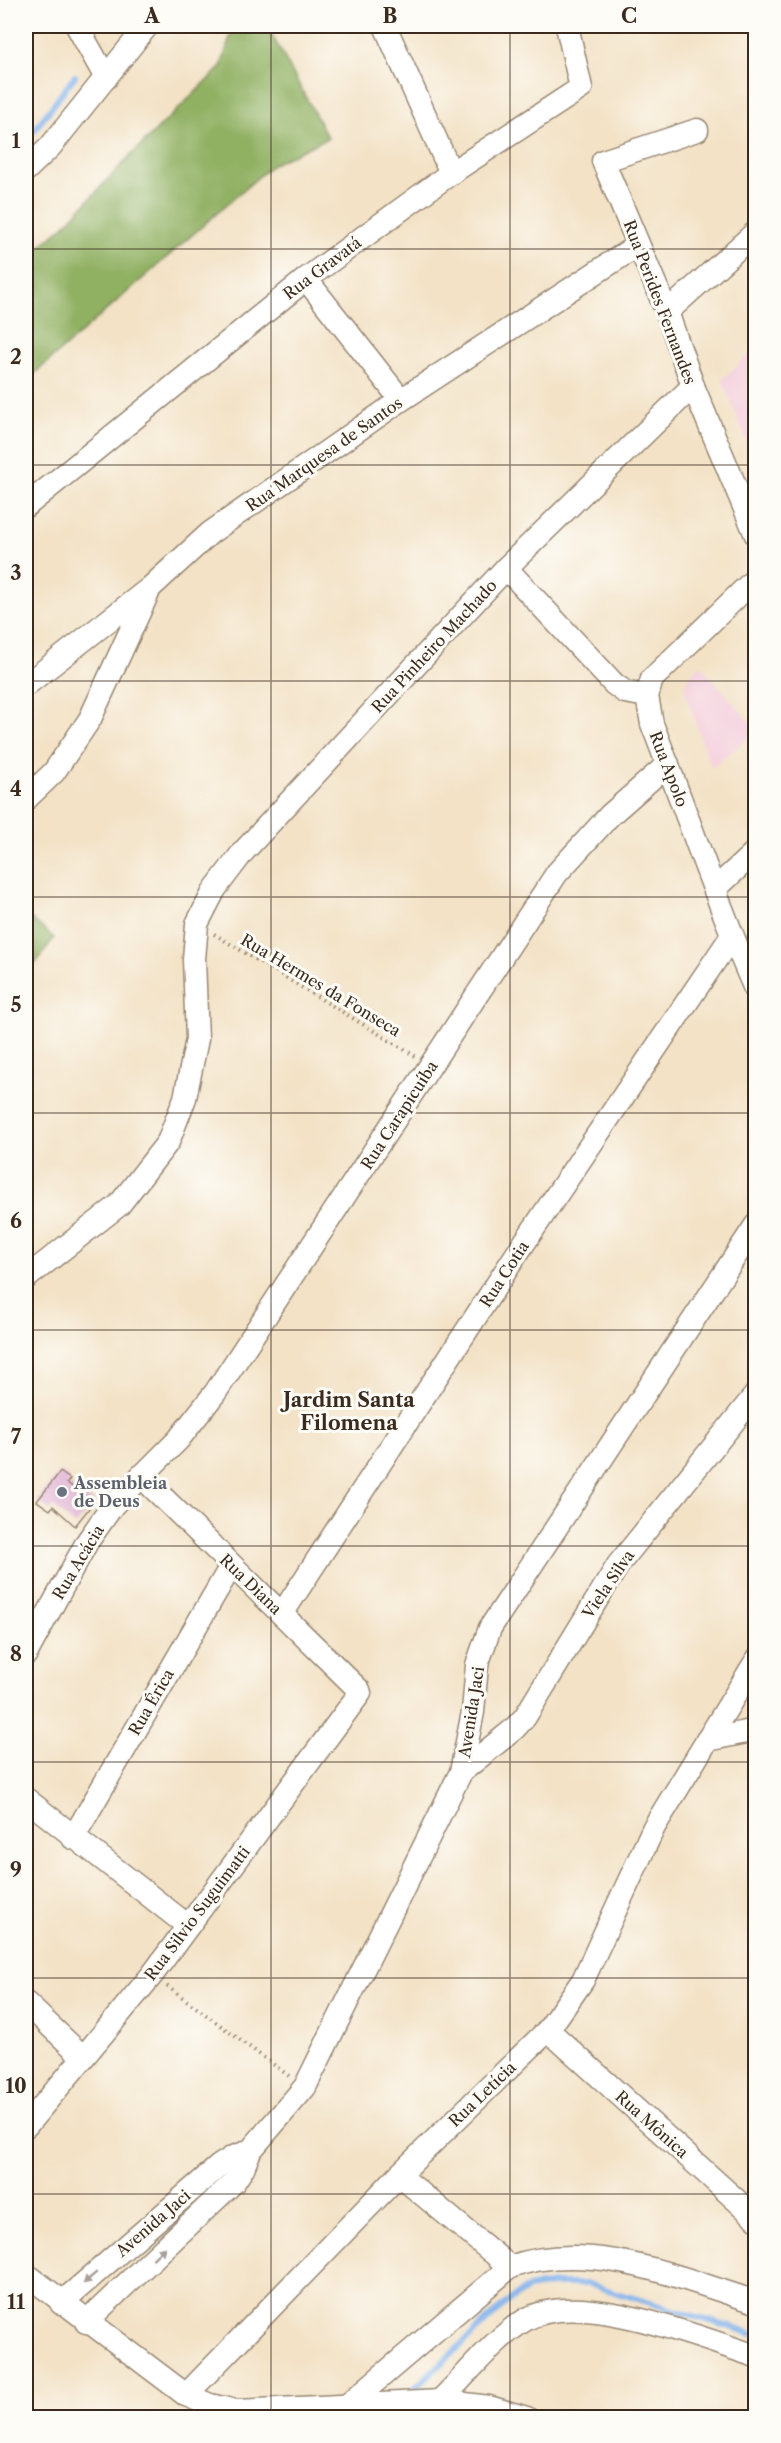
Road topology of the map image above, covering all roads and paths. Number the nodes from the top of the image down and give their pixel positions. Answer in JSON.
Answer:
{"nodes":[{"id":1,"x":77,"y":26,"type":"edge"},
{"id":2,"x":147,"y":26,"type":"edge"},
{"id":3,"x":385,"y":26,"type":"edge"},
{"id":4,"x":567,"y":26,"type":"edge"},
{"id":5,"x":106,"y":78,"type":"junction"},
{"id":6,"x":697,"y":130,"type":"dead end"},
{"id":7,"x":26,"y":170,"type":"edge"},
{"id":8,"x":451,"y":173,"type":"junction"},
{"id":9,"x":756,"y":232,"type":"edge"},
{"id":10,"x":638,"y":245,"type":"junction"},
{"id":11,"x":306,"y":279,"type":"junction"},
{"id":12,"x":667,"y":312,"type":"junction"},
{"id":13,"x":693,"y":386,"type":"junction"},
{"id":14,"x":401,"y":400,"type":"junction"},
{"id":15,"x":26,"y":506,"type":"edge"},
{"id":16,"x":756,"y":535,"type":"edge"},
{"id":17,"x":506,"y":568,"type":"junction"},
{"id":18,"x":756,"y":578,"type":"edge"},
{"id":19,"x":150,"y":588,"type":"junction"},
{"id":20,"x":26,"y":685,"type":"edge"},
{"id":21,"x":647,"y":696,"type":"junction"},
{"id":22,"x":668,"y":764,"type":"junction"},
{"id":23,"x":26,"y":798,"type":"edge"},
{"id":24,"x":756,"y":851,"type":"edge"},
{"id":25,"x":715,"y":889,"type":"junction"},
{"id":26,"x":198,"y":924,"type":"junction"},
{"id":27,"x":731,"y":938,"type":"junction"},
{"id":28,"x":756,"y":991,"type":"edge"},
{"id":29,"x":431,"y":1066,"type":"junction"},
{"id":30,"x":756,"y":1225,"type":"edge"},
{"id":31,"x":26,"y":1278,"type":"edge"},
{"id":32,"x":756,"y":1394,"type":"edge"},
{"id":33,"x":141,"y":1476,"type":"junction"},
{"id":34,"x":231,"y":1566,"type":"junction"},
{"id":35,"x":282,"y":1614,"type":"junction"},
{"id":36,"x":26,"y":1654,"type":"edge"},
{"id":37,"x":756,"y":1661,"type":"edge"},
{"id":38,"x":360,"y":1692,"type":"joint"},
{"id":39,"x":756,"y":1730,"type":"edge"},
{"id":40,"x":707,"y":1740,"type":"junction"},
{"id":41,"x":461,"y":1772,"type":"junction"},
{"id":42,"x":26,"y":1799,"type":"edge"},
{"id":43,"x":73,"y":1838,"type":"junction"},
{"id":44,"x":188,"y":1926,"type":"junction"},
{"id":45,"x":152,"y":1975,"type":"junction"},
{"id":46,"x":26,"y":2003,"type":"edge"},
{"id":47,"x":548,"y":2030,"type":"junction"},
{"id":48,"x":83,"y":2057,"type":"junction"},
{"id":49,"x":304,"y":2087,"type":"junction"},
{"id":50,"x":26,"y":2126,"type":"edge"},
{"id":51,"x":250,"y":2151,"type":"junction"},
{"id":52,"x":399,"y":2175,"type":"junction"},
{"id":53,"x":756,"y":2218,"type":"edge"},
{"id":54,"x":510,"y":2267,"type":"junction"},
{"id":55,"x":26,"y":2274,"type":"edge"},
{"id":56,"x":756,"y":2302,"type":"edge"},
{"id":57,"x":61,"y":2303,"type":"junction"},
{"id":58,"x":86,"y":2322,"type":"junction"},
{"id":59,"x":756,"y":2356,"type":"edge"},
{"id":60,"x":186,"y":2395,"type":"junction"},
{"id":61,"x":441,"y":2401,"type":"junction"},
{"id":62,"x":340,"y":2411,"type":"edge"},
{"id":63,"x":239,"y":2414,"type":"edge"},
{"id":64,"x":422,"y":2418,"type":"edge"},
{"id":65,"x":527,"y":2418,"type":"edge"}],
"edges":[{"from":1,"to":5,"type":"street"},
{"from":2,"to":5,"type":"street"},
{"from":3,"to":8,"type":"street"},
{"from":4,"to":8,"type":"street","name":"Rua Gravatá"},
{"from":5,"to":7,"type":"street"},
{"from":6,"to":10,"type":"street","name":"Rua Perides Fernandes"},
{"from":8,"to":11,"type":"street","name":"Rua Gravatá"},
{"from":9,"to":12,"type":"street"},
{"from":10,"to":12,"type":"street","name":"Rua Perides Fernandes"},
{"from":10,"to":14,"type":"street","name":"Rua Marquesa de Santos"},
{"from":11,"to":14,"type":"street"},
{"from":11,"to":15,"type":"street","name":"Rua Gravatá"},
{"from":12,"to":13,"type":"street","name":"Rua Perides Fernandes"},
{"from":13,"to":16,"type":"street","name":"Rua Perides Fernandes"},
{"from":13,"to":17,"type":"street","name":"Rua Pinheiro Machado"},
{"from":14,"to":19,"type":"street","name":"Rua Marquesa de Santos"},
{"from":17,"to":21,"type":"street"},
{"from":17,"to":26,"type":"street","name":"Rua Pinheiro Machado"},
{"from":18,"to":21,"type":"street"},
{"from":19,"to":20,"type":"street","name":"Rua Marquesa de Santos"},
{"from":19,"to":23,"type":"street"},
{"from":21,"to":22,"type":"street","name":"Rua Apolo"},
{"from":22,"to":25,"type":"street","name":"Rua Apolo"},
{"from":22,"to":29,"type":"street","name":"Rua Carapicuíba"},
{"from":24,"to":25,"type":"street"},
{"from":25,"to":27,"type":"street","name":"Rua Apolo"},
{"from":26,"to":29,"type":"path","name":"Rua Hermes da Fonseca"},
{"from":26,"to":31,"type":"street","name":"Rua Pinheiro Machado"},
{"from":27,"to":28,"type":"street","name":"Rua Apolo"},
{"from":27,"to":35,"type":"street","name":"Rua Cotia"},
{"from":29,"to":33,"type":"street","name":"Rua Carapicuíba"},
{"from":30,"to":41,"type":"street","name":"Avenida Jaci"},
{"from":32,"to":41,"type":"street","name":"Viela Silva"},
{"from":33,"to":34,"type":"street","name":"Rua Diana"},
{"from":33,"to":36,"type":"street","name":"Rua Acácia"},
{"from":34,"to":35,"type":"street","name":"Rua Diana"},
{"from":34,"to":43,"type":"street","name":"Rua Érica"},
{"from":35,"to":38,"type":"street","name":"Rua Diana"},
{"from":37,"to":40,"type":"street","name":"Rua Letícia"},
{"from":38,"to":44,"type":"street","name":"Rua Silvio Suguimatti"},
{"from":39,"to":40,"type":"street"},
{"from":40,"to":47,"type":"street","name":"Rua Letícia"},
{"from":41,"to":49,"type":"street","name":"Avenida Jaci"},
{"from":42,"to":43,"type":"street"},
{"from":43,"to":44,"type":"street"},
{"from":44,"to":45,"type":"street","name":"Rua Silvio Suguimatti"},
{"from":45,"to":48,"type":"street","name":"Rua Silvio Suguimatti"},
{"from":45,"to":49,"type":"path"},
{"from":46,"to":48,"type":"street"},
{"from":47,"to":52,"type":"street","name":"Rua Letícia"},
{"from":47,"to":53,"type":"street","name":"Rua Mônica"},
{"from":48,"to":50,"type":"street","name":"Rua Silvio Suguimatti"},
{"from":49,"to":51,"type":"street","name":"Avenida Jaci"},
{"from":51,"to":57,"type":"street","name":"Avenida Jaci","one_way":true},
{"from":58,"to":51,"type":"street","name":"Avenida Jaci","one_way":true},
{"from":52,"to":54,"type":"street"},
{"from":52,"to":60,"type":"street","name":"Rua Letícia"},
{"from":54,"to":56,"type":"street"},
{"from":54,"to":62,"type":"street"},
{"from":55,"to":57,"type":"street"},
{"from":57,"to":58,"type":"street"},
{"from":58,"to":60,"type":"street"},
{"from":59,"to":61,"type":"street"},
{"from":60,"to":63,"type":"street"},
{"from":61,"to":62,"type":"street"},
{"from":61,"to":64,"type":"street"},
{"from":61,"to":65,"type":"street"},
{"from":62,"to":63,"type":"street"}]}
